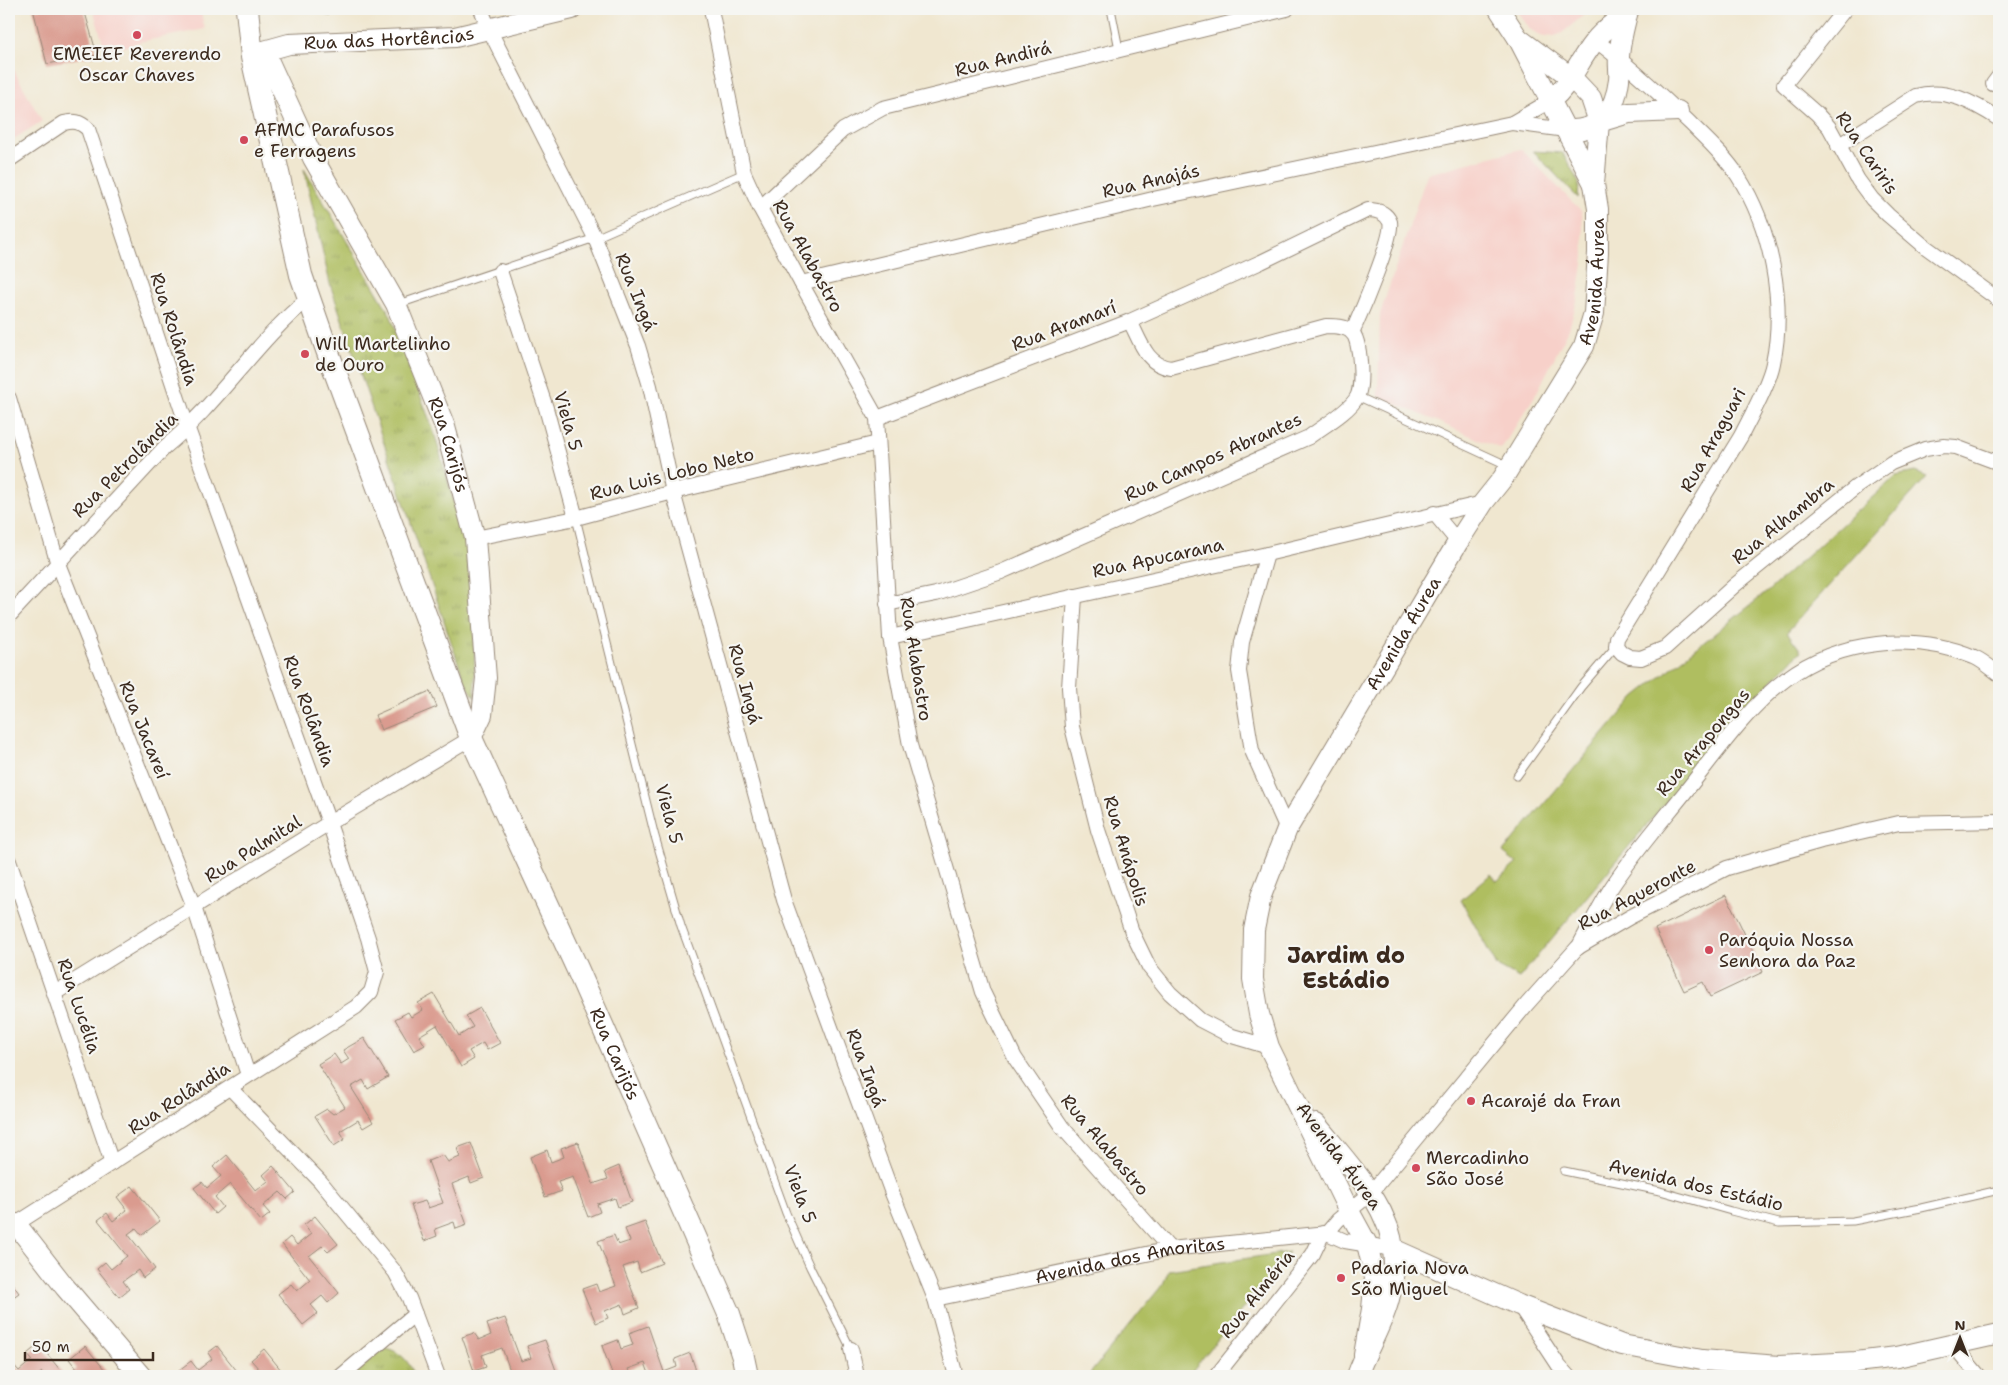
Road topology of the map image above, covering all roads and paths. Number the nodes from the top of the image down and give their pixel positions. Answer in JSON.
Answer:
{"nodes":[{"id":1,"x":232,"y":9,"type":"edge"},
{"id":2,"x":247,"y":9,"type":"edge"},
{"id":3,"x":481,"y":9,"type":"edge"},
{"id":4,"x":572,"y":9,"type":"edge"},
{"id":5,"x":711,"y":9,"type":"edge"},
{"id":6,"x":1111,"y":9,"type":"edge"},
{"id":7,"x":1287,"y":9,"type":"edge"},
{"id":8,"x":1499,"y":9,"type":"edge"},
{"id":9,"x":1845,"y":9,"type":"edge"},
{"id":10,"x":1629,"y":10,"type":"edge"},
{"id":11,"x":489,"y":29,"type":"junction"},
{"id":12,"x":1518,"y":38,"type":"junction"},
{"id":13,"x":1595,"y":40,"type":"junction"},
{"id":14,"x":1120,"y":49,"type":"junction"},
{"id":15,"x":258,"y":54,"type":"junction"},
{"id":16,"x":1619,"y":58,"type":"junction"},
{"id":17,"x":1572,"y":78,"type":"junction"},
{"id":18,"x":1550,"y":100,"type":"junction"},
{"id":19,"x":1678,"y":111,"type":"junction"},
{"id":20,"x":1999,"y":119,"type":"edge"},
{"id":21,"x":1512,"y":122,"type":"junction"},
{"id":22,"x":1599,"y":122,"type":"junction"},
{"id":23,"x":1566,"y":130,"type":"junction"},
{"id":24,"x":1838,"y":146,"type":"junction"},
{"id":25,"x":9,"y":160,"type":"edge"},
{"id":26,"x":744,"y":173,"type":"junction"},
{"id":27,"x":1594,"y":184,"type":"junction"},
{"id":28,"x":760,"y":208,"type":"junction"},
{"id":29,"x":594,"y":238,"type":"junction"},
{"id":30,"x":500,"y":271,"type":"junction"},
{"id":31,"x":801,"y":283,"type":"junction"},
{"id":32,"x":308,"y":298,"type":"junction"},
{"id":33,"x":1999,"y":300,"type":"edge"},
{"id":34,"x":396,"y":304,"type":"junction"},
{"id":35,"x":1130,"y":321,"type":"junction"},
{"id":36,"x":1352,"y":333,"type":"junction"},
{"id":37,"x":1357,"y":396,"type":"junction"},
{"id":38,"x":9,"y":398,"type":"edge"},
{"id":39,"x":877,"y":418,"type":"junction"},
{"id":40,"x":188,"y":428,"type":"junction"},
{"id":41,"x":878,"y":443,"type":"junction"},
{"id":42,"x":1999,"y":463,"type":"edge"},
{"id":43,"x":1510,"y":467,"type":"junction"},
{"id":44,"x":673,"y":492,"type":"junction"},
{"id":45,"x":1483,"y":503,"type":"junction"},
{"id":46,"x":1434,"y":514,"type":"junction"},
{"id":47,"x":576,"y":518,"type":"junction"},
{"id":48,"x":474,"y":538,"type":"junction"},
{"id":49,"x":1458,"y":542,"type":"junction"},
{"id":50,"x":1267,"y":554,"type":"junction"},
{"id":51,"x":57,"y":561,"type":"junction"},
{"id":52,"x":1075,"y":596,"type":"junction"},
{"id":53,"x":887,"y":604,"type":"junction"},
{"id":54,"x":9,"y":616,"type":"edge"},
{"id":55,"x":890,"y":637,"type":"junction"},
{"id":56,"x":1616,"y":642,"type":"junction"},
{"id":57,"x":1999,"y":674,"type":"edge"},
{"id":58,"x":471,"y":738,"type":"junction"},
{"id":59,"x":1517,"y":776,"type":"dead end"},
{"id":60,"x":1999,"y":821,"type":"edge"},
{"id":61,"x":329,"y":823,"type":"junction"},
{"id":62,"x":1287,"y":829,"type":"junction"},
{"id":63,"x":9,"y":861,"type":"edge"},
{"id":64,"x":194,"y":908,"type":"junction"},
{"id":65,"x":1577,"y":948,"type":"junction"},
{"id":66,"x":55,"y":993,"type":"junction"},
{"id":67,"x":1268,"y":1047,"type":"junction"},
{"id":68,"x":248,"y":1075,"type":"junction"},
{"id":69,"x":230,"y":1088,"type":"junction"},
{"id":70,"x":1291,"y":1092,"type":"junction"},
{"id":71,"x":112,"y":1163,"type":"junction"},
{"id":72,"x":1564,"y":1171,"type":"dead end"},
{"id":73,"x":1999,"y":1190,"type":"edge"},
{"id":74,"x":1370,"y":1194,"type":"junction"},
{"id":75,"x":1348,"y":1211,"type":"junction"},
{"id":76,"x":12,"y":1224,"type":"edge"},
{"id":77,"x":1325,"y":1233,"type":"junction"},
{"id":78,"x":1367,"y":1244,"type":"junction"},
{"id":79,"x":1170,"y":1249,"type":"junction"},
{"id":80,"x":1393,"y":1249,"type":"junction"},
{"id":81,"x":935,"y":1299,"type":"junction"},
{"id":82,"x":1519,"y":1305,"type":"junction"},
{"id":83,"x":414,"y":1314,"type":"junction"},
{"id":84,"x":1999,"y":1334,"type":"edge"},
{"id":85,"x":1953,"y":1345,"type":"junction"},
{"id":86,"x":851,"y":1349,"type":"joint"},
{"id":87,"x":1363,"y":1368,"type":"edge"},
{"id":88,"x":1781,"y":1371,"type":"edge"},
{"id":89,"x":141,"y":1376,"type":"edge"},
{"id":90,"x":341,"y":1376,"type":"edge"},
{"id":91,"x":438,"y":1376,"type":"edge"},
{"id":92,"x":747,"y":1376,"type":"edge"},
{"id":93,"x":857,"y":1376,"type":"edge"},
{"id":94,"x":956,"y":1376,"type":"edge"},
{"id":95,"x":1216,"y":1376,"type":"edge"},
{"id":96,"x":1568,"y":1376,"type":"edge"},
{"id":97,"x":1979,"y":1376,"type":"edge"}],
"edges":[{"from":1,"to":15,"type":"main road","name":"Rua Carijós"},
{"from":2,"to":15,"type":"main road","name":"Rua Carijós"},
{"from":3,"to":11,"type":"street","name":"Rua Ingá"},
{"from":4,"to":11,"type":"street","name":"Rua das Hortências"},
{"from":5,"to":26,"type":"street","name":"Rua Alabastro"},
{"from":6,"to":14,"type":"lane"},
{"from":7,"to":14,"type":"street","name":"Rua Andirá"},
{"from":8,"to":12,"type":"street"},
{"from":9,"to":24,"type":"street","name":"Rua Cariris"},
{"from":10,"to":13,"type":"street"},
{"from":10,"to":16,"type":"street"},
{"from":11,"to":15,"type":"street","name":"Rua das Hortências"},
{"from":11,"to":29,"type":"street","name":"Rua Ingá"},
{"from":12,"to":17,"type":"street","name":"Avenida Áurea"},
{"from":12,"to":18,"type":"street","name":"Avenida Áurea"},
{"from":13,"to":16,"type":"street","name":"Rua Araguari"},
{"from":13,"to":17,"type":"street"},
{"from":14,"to":28,"type":"street","name":"Rua Andirá"},
{"from":15,"to":32,"type":"main road","name":"Rua Carijós"},
{"from":15,"to":34,"type":"street","name":"Rua Carijós"},
{"from":16,"to":19,"type":"street","name":"Rua Araguari"},
{"from":16,"to":22,"type":"street"},
{"from":17,"to":18,"type":"street"},
{"from":17,"to":22,"type":"street","name":"Avenida Áurea"},
{"from":18,"to":21,"type":"street","name":"Rua Anajás"},
{"from":18,"to":23,"type":"street","name":"Avenida Áurea"},
{"from":19,"to":22,"type":"street"},
{"from":19,"to":56,"type":"street","name":"Rua Araguari"},
{"from":20,"to":24,"type":"street"},
{"from":21,"to":23,"type":"street","name":"Rua Anajás"},
{"from":21,"to":31,"type":"street","name":"Rua Anajás"},
{"from":22,"to":23,"type":"street"},
{"from":22,"to":27,"type":"street","name":"Avenida Áurea"},
{"from":23,"to":27,"type":"street","name":"Avenida Áurea"},
{"from":24,"to":33,"type":"street","name":"Rua Cariris"},
{"from":25,"to":40,"type":"street","name":"Rua Rolândia"},
{"from":26,"to":28,"type":"street","name":"Rua Alabastro"},
{"from":26,"to":29,"type":"lane"},
{"from":27,"to":43,"type":"street","name":"Avenida Áurea"},
{"from":28,"to":31,"type":"street","name":"Rua Alabastro"},
{"from":29,"to":30,"type":"lane"},
{"from":29,"to":44,"type":"street","name":"Rua Ingá"},
{"from":30,"to":34,"type":"lane"},
{"from":30,"to":47,"type":"street","name":"Viela 5"},
{"from":31,"to":39,"type":"street","name":"Rua Alabastro"},
{"from":32,"to":40,"type":"street","name":"Rua Petrolândia"},
{"from":32,"to":58,"type":"main road","name":"Rua Carijós"},
{"from":34,"to":48,"type":"street","name":"Rua Carijós"},
{"from":35,"to":36,"type":"street"},
{"from":35,"to":36,"type":"street","name":"Rua Aramarí"},
{"from":35,"to":39,"type":"street","name":"Rua Aramarí"},
{"from":36,"to":37,"type":"street"},
{"from":37,"to":43,"type":"lane"},
{"from":37,"to":53,"type":"street","name":"Rua Campos Abrantes"},
{"from":38,"to":51,"type":"street","name":"Rua Jacareí"},
{"from":39,"to":41,"type":"street","name":"Rua Alabastro"},
{"from":40,"to":51,"type":"street","name":"Rua Petrolândia"},
{"from":40,"to":61,"type":"street","name":"Rua Rolândia"},
{"from":41,"to":44,"type":"street","name":"Rua Luis Lobo Neto"},
{"from":41,"to":53,"type":"street","name":"Rua Alabastro"},
{"from":42,"to":56,"type":"street","name":"Rua Alhambra"},
{"from":43,"to":45,"type":"street","name":"Avenida Áurea"},
{"from":44,"to":47,"type":"street","name":"Rua Luis Lobo Neto"},
{"from":44,"to":81,"type":"street","name":"Rua Ingá"},
{"from":45,"to":46,"type":"street","name":"Rua Apucarana"},
{"from":45,"to":49,"type":"street","name":"Avenida Áurea"},
{"from":46,"to":49,"type":"street"},
{"from":46,"to":50,"type":"street","name":"Rua Apucarana"},
{"from":47,"to":48,"type":"street","name":"Rua Luis Lobo Neto"},
{"from":47,"to":86,"type":"lane","name":"Viela 5"},
{"from":48,"to":58,"type":"street","name":"Rua Carijós"},
{"from":49,"to":62,"type":"street","name":"Avenida Áurea"},
{"from":50,"to":52,"type":"street","name":"Rua Apucarana"},
{"from":50,"to":62,"type":"street"},
{"from":51,"to":54,"type":"street","name":"Rua Petrolândia"},
{"from":51,"to":64,"type":"street","name":"Rua Jacareí"},
{"from":52,"to":55,"type":"street","name":"Rua Apucarana"},
{"from":52,"to":67,"type":"street","name":"Rua Anápolis"},
{"from":53,"to":55,"type":"street","name":"Rua Alabastro"},
{"from":55,"to":79,"type":"street","name":"Rua Alabastro"},
{"from":56,"to":59,"type":"lane"},
{"from":57,"to":65,"type":"street","name":"Rua Arapongas"},
{"from":58,"to":61,"type":"street","name":"Rua Palmital"},
{"from":58,"to":92,"type":"main road","name":"Rua Carijós"},
{"from":60,"to":65,"type":"street","name":"Rua Aqueronte"},
{"from":61,"to":64,"type":"street","name":"Rua Palmital"},
{"from":61,"to":68,"type":"street","name":"Rua Rolândia"},
{"from":62,"to":67,"type":"street","name":"Avenida Áurea"},
{"from":63,"to":66,"type":"street","name":"Rua Lucélia"},
{"from":64,"to":66,"type":"street","name":"Rua Palmital"},
{"from":64,"to":68,"type":"street","name":"Rua Jacareí"},
{"from":65,"to":74,"type":"street","name":"Rua Aqueronte"},
{"from":66,"to":71,"type":"street","name":"Rua Lucélia"},
{"from":67,"to":70,"type":"street","name":"Avenida Áurea"},
{"from":68,"to":69,"type":"street","name":"Rua Rolândia"},
{"from":69,"to":71,"type":"street","name":"Rua Rolândia"},
{"from":69,"to":83,"type":"street"},
{"from":70,"to":74,"type":"street","name":"Avenida Áurea"},
{"from":70,"to":75,"type":"street","name":"Avenida Áurea"},
{"from":71,"to":76,"type":"street","name":"Rua Rolândia"},
{"from":72,"to":73,"type":"lane","name":"Avenida dos Estádio"},
{"from":74,"to":75,"type":"street"},
{"from":74,"to":80,"type":"street","name":"Avenida Áurea"},
{"from":75,"to":77,"type":"street"},
{"from":75,"to":78,"type":"street","name":"Avenida Áurea"},
{"from":76,"to":89,"type":"street"},
{"from":77,"to":78,"type":"street","name":"Avenida dos Amoritas"},
{"from":77,"to":79,"type":"street","name":"Avenida dos Amoritas"},
{"from":77,"to":95,"type":"street","name":"Rua Alméria"},
{"from":78,"to":80,"type":"street","name":"Avenida dos Amoritas"},
{"from":78,"to":87,"type":"street","name":"Avenida Áurea"},
{"from":79,"to":81,"type":"street","name":"Avenida dos Amoritas"},
{"from":80,"to":82,"type":"street","name":"Avenida dos Amoritas"},
{"from":80,"to":87,"type":"street","name":"Avenida Áurea"},
{"from":81,"to":94,"type":"street","name":"Rua Ingá"},
{"from":82,"to":88,"type":"street","name":"Avenida dos Amoritas"},
{"from":82,"to":96,"type":"street"},
{"from":83,"to":90,"type":"street"},
{"from":83,"to":91,"type":"street"},
{"from":84,"to":85,"type":"street","name":"Avenida dos Amoritas"},
{"from":85,"to":88,"type":"street","name":"Avenida dos Amoritas"},
{"from":85,"to":97,"type":"street"},
{"from":86,"to":93,"type":"street"}]}
